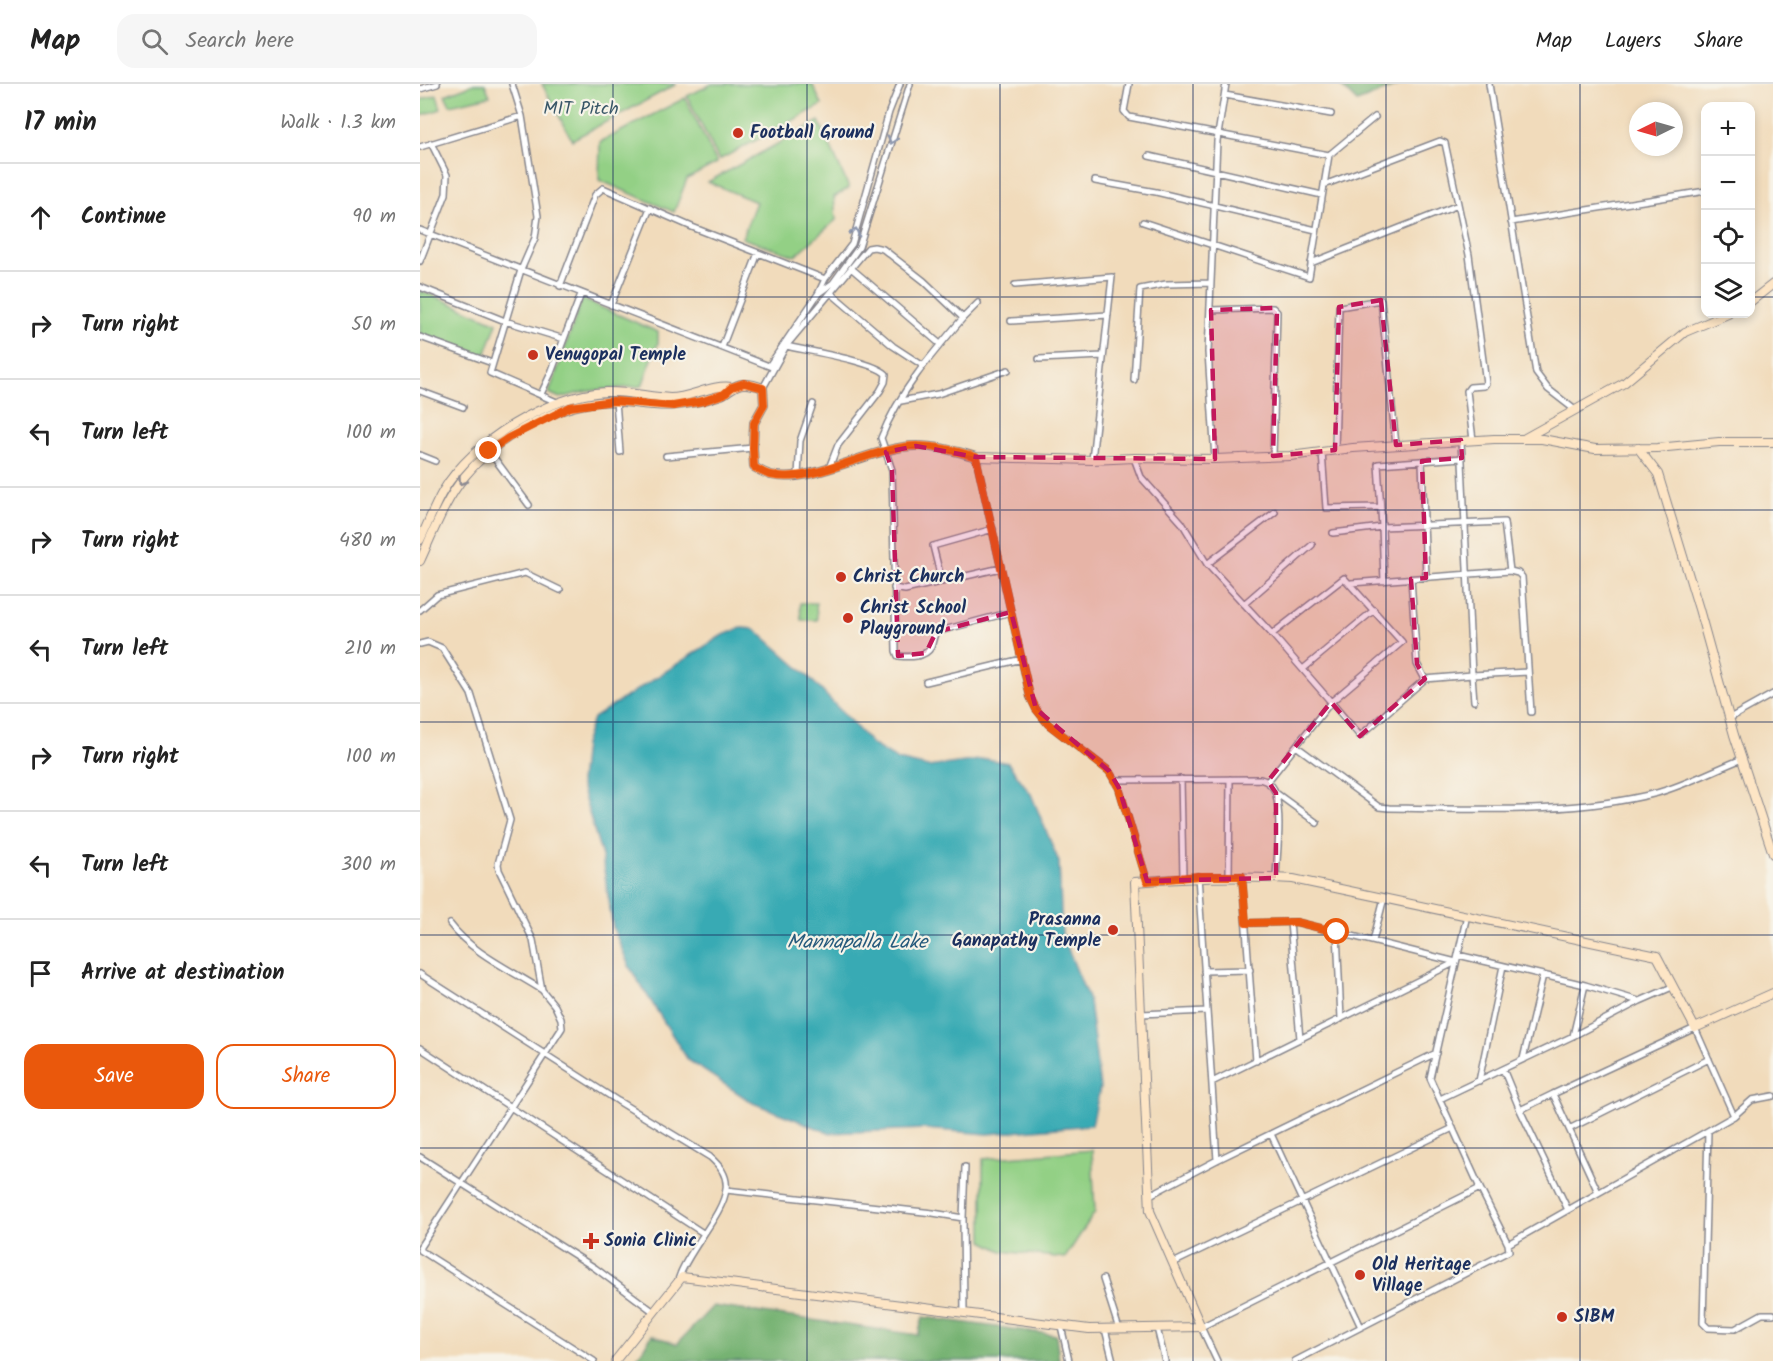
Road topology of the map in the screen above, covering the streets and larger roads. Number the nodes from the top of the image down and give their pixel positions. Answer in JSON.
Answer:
{"nodes":[{"id":1,"x":437,"y":84,"type":"edge"},
{"id":2,"x":512,"y":84,"type":"edge"},
{"id":3,"x":900,"y":84,"type":"edge"},
{"id":4,"x":910,"y":84,"type":"edge"},
{"id":5,"x":1130,"y":84,"type":"edge"},
{"id":6,"x":1226,"y":84,"type":"edge"},
{"id":7,"x":1489,"y":84,"type":"edge"},
{"id":8,"x":429,"y":85,"type":"edge"},
{"id":9,"x":420,"y":89,"type":"edge"},
{"id":10,"x":1225,"y":95,"type":"junction"},
{"id":11,"x":1331,"y":114,"type":"dead end"},
{"id":12,"x":522,"y":116,"type":"junction"},
{"id":13,"x":1376,"y":117,"type":"dead end"},
{"id":14,"x":1218,"y":135,"type":"junction"},
{"id":15,"x":431,"y":143,"type":"junction"},
{"id":16,"x":420,"y":147,"type":"edge"},
{"id":17,"x":1329,"y":155,"type":"junction"},
{"id":18,"x":1149,"y":156,"type":"dead end"},
{"id":19,"x":1216,"y":172,"type":"junction"},
{"id":20,"x":1095,"y":181,"type":"dead end"},
{"id":21,"x":1324,"y":185,"type":"junction"},
{"id":22,"x":1701,"y":192,"type":"edge"},
{"id":23,"x":1322,"y":195,"type":"junction"},
{"id":24,"x":1458,"y":205,"type":"junction"},
{"id":25,"x":1215,"y":206,"type":"junction"},
{"id":26,"x":650,"y":208,"type":"junction"},
{"id":27,"x":1143,"y":222,"type":"dead end"},
{"id":28,"x":1511,"y":222,"type":"junction"},
{"id":29,"x":420,"y":230,"type":"edge"},
{"id":30,"x":1317,"y":230,"type":"junction"},
{"id":31,"x":431,"y":234,"type":"junction"},
{"id":32,"x":1213,"y":247,"type":"junction"},
{"id":33,"x":758,"y":253,"type":"junction"},
{"id":34,"x":420,"y":261,"type":"edge"},
{"id":35,"x":1311,"y":263,"type":"junction"},
{"id":36,"x":851,"y":268,"type":"junction"},
{"id":37,"x":521,"y":270,"type":"junction"},
{"id":38,"x":825,"y":279,"type":"junction"},
{"id":39,"x":1211,"y":283,"type":"junction"},
{"id":40,"x":1773,"y":284,"type":"edge"},
{"id":41,"x":1015,"y":285,"type":"dead end"},
{"id":42,"x":560,"y":286,"type":"junction"},
{"id":43,"x":420,"y":287,"type":"edge"},
{"id":44,"x":831,"y":293,"type":"junction"},
{"id":45,"x":581,"y":294,"type":"junction"},
{"id":46,"x":818,"y":294,"type":"junction"},
{"id":47,"x":1755,"y":298,"type":"edge"},
{"id":48,"x":978,"y":303,"type":"dead end"},
{"id":49,"x":611,"y":305,"type":"junction"},
{"id":50,"x":1210,"y":310,"type":"junction"},
{"id":51,"x":1108,"y":315,"type":"junction"},
{"id":52,"x":963,"y":318,"type":"junction"},
{"id":53,"x":1718,"y":318,"type":"edge"},
{"id":54,"x":505,"y":321,"type":"junction"},
{"id":55,"x":1011,"y":321,"type":"dead end"},
{"id":56,"x":420,"y":337,"type":"edge"},
{"id":57,"x":564,"y":339,"type":"junction"},
{"id":58,"x":940,"y":344,"type":"junction"},
{"id":59,"x":786,"y":346,"type":"junction"},
{"id":60,"x":722,"y":347,"type":"junction"},
{"id":61,"x":1103,"y":356,"type":"junction"},
{"id":62,"x":1039,"y":359,"type":"dead end"},
{"id":63,"x":492,"y":363,"type":"junction"},
{"id":64,"x":922,"y":365,"type":"junction"},
{"id":65,"x":772,"y":367,"type":"junction"},
{"id":66,"x":1008,"y":370,"type":"dead end"},
{"id":67,"x":1134,"y":380,"type":"dead end"},
{"id":68,"x":732,"y":387,"type":"junction"},
{"id":69,"x":763,"y":388,"type":"junction"},
{"id":70,"x":420,"y":391,"type":"edge"},
{"id":71,"x":541,"y":394,"type":"junction"},
{"id":72,"x":616,"y":401,"type":"junction"},
{"id":73,"x":901,"y":401,"type":"junction"},
{"id":74,"x":559,"y":403,"type":"junction"},
{"id":75,"x":813,"y":404,"type":"dead end"},
{"id":76,"x":463,"y":407,"type":"dead end"},
{"id":77,"x":1575,"y":410,"type":"junction"},
{"id":78,"x":1524,"y":439,"type":"junction"},
{"id":79,"x":1461,"y":440,"type":"junction"},
{"id":80,"x":1473,"y":440,"type":"junction"},
{"id":81,"x":1773,"y":442,"type":"edge"},
{"id":82,"x":1396,"y":445,"type":"junction"},
{"id":83,"x":487,"y":448,"type":"junction"},
{"id":84,"x":753,"y":448,"type":"junction"},
{"id":85,"x":1638,"y":448,"type":"junction"},
{"id":86,"x":1335,"y":450,"type":"junction"},
{"id":87,"x":620,"y":452,"type":"dead end"},
{"id":88,"x":886,"y":452,"type":"junction"},
{"id":89,"x":1322,"y":452,"type":"junction"},
{"id":90,"x":420,"y":455,"type":"edge"},
{"id":91,"x":666,"y":456,"type":"dead end"},
{"id":92,"x":1273,"y":456,"type":"junction"},
{"id":93,"x":976,"y":457,"type":"junction"},
{"id":94,"x":1134,"y":458,"type":"junction"},
{"id":95,"x":1462,"y":458,"type":"junction"},
{"id":96,"x":1215,"y":459,"type":"junction"},
{"id":97,"x":1092,"y":460,"type":"junction"},
{"id":98,"x":435,"y":461,"type":"dead end"},
{"id":99,"x":1422,"y":461,"type":"junction"},
{"id":100,"x":829,"y":468,"type":"junction"},
{"id":101,"x":798,"y":475,"type":"junction"},
{"id":102,"x":529,"y":505,"type":"dead end"},
{"id":103,"x":1380,"y":507,"type":"junction"},
{"id":104,"x":1275,"y":512,"type":"dead end"},
{"id":105,"x":1465,"y":524,"type":"junction"},
{"id":106,"x":1425,"y":525,"type":"junction"},
{"id":107,"x":1382,"y":527,"type":"junction"},
{"id":108,"x":993,"y":529,"type":"junction"},
{"id":109,"x":1333,"y":532,"type":"dead end"},
{"id":110,"x":420,"y":540,"type":"edge"},
{"id":111,"x":1312,"y":545,"type":"dead end"},
{"id":112,"x":420,"y":561,"type":"edge"},
{"id":113,"x":1207,"y":564,"type":"junction"},
{"id":114,"x":1001,"y":568,"type":"junction"},
{"id":115,"x":1510,"y":571,"type":"junction"},
{"id":116,"x":1468,"y":575,"type":"junction"},
{"id":117,"x":1426,"y":578,"type":"junction"},
{"id":118,"x":1411,"y":579,"type":"junction"},
{"id":119,"x":1384,"y":581,"type":"junction"},
{"id":120,"x":942,"y":582,"type":"junction"},
{"id":121,"x":1351,"y":584,"type":"junction"},
{"id":122,"x":894,"y":588,"type":"junction"},
{"id":123,"x":560,"y":590,"type":"dead end"},
{"id":124,"x":1244,"y":604,"type":"junction"},
{"id":125,"x":420,"y":610,"type":"edge"},
{"id":126,"x":1374,"y":610,"type":"junction"},
{"id":127,"x":1011,"y":612,"type":"junction"},
{"id":128,"x":1272,"y":634,"type":"junction"},
{"id":129,"x":420,"y":644,"type":"edge"},
{"id":130,"x":1022,"y":659,"type":"junction"},
{"id":131,"x":1303,"y":669,"type":"junction"},
{"id":132,"x":1528,"y":672,"type":"junction"},
{"id":133,"x":1472,"y":675,"type":"junction"},
{"id":134,"x":1425,"y":679,"type":"junction"},
{"id":135,"x":926,"y":682,"type":"dead end"},
{"id":136,"x":1773,"y":694,"type":"edge"},
{"id":137,"x":1474,"y":701,"type":"dead end"},
{"id":138,"x":1331,"y":702,"type":"junction"},
{"id":139,"x":1531,"y":712,"type":"dead end"},
{"id":140,"x":1730,"y":718,"type":"junction"},
{"id":141,"x":1296,"y":746,"type":"junction"},
{"id":142,"x":1742,"y":759,"type":"junction"},
{"id":143,"x":1181,"y":779,"type":"junction"},
{"id":144,"x":1230,"y":779,"type":"junction"},
{"id":145,"x":1114,"y":780,"type":"junction"},
{"id":146,"x":1268,"y":781,"type":"junction"},
{"id":147,"x":1276,"y":792,"type":"junction"},
{"id":148,"x":1317,"y":823,"type":"dead end"},
{"id":149,"x":1773,"y":854,"type":"edge"},
{"id":150,"x":1198,"y":876,"type":"junction"},
{"id":151,"x":1229,"y":876,"type":"junction"},
{"id":152,"x":1242,"y":876,"type":"junction"},
{"id":153,"x":1183,"y":877,"type":"junction"},
{"id":154,"x":1276,"y":878,"type":"junction"},
{"id":155,"x":1147,"y":881,"type":"junction"},
{"id":156,"x":1384,"y":898,"type":"junction"},
{"id":157,"x":1467,"y":915,"type":"junction"},
{"id":158,"x":1290,"y":922,"type":"junction"},
{"id":159,"x":1246,"y":923,"type":"junction"},
{"id":160,"x":450,"y":924,"type":"dead end"},
{"id":161,"x":1337,"y":932,"type":"junction"},
{"id":162,"x":1373,"y":941,"type":"junction"},
{"id":163,"x":1458,"y":955,"type":"junction"},
{"id":164,"x":1456,"y":962,"type":"junction"},
{"id":165,"x":1503,"y":966,"type":"junction"},
{"id":166,"x":1204,"y":970,"type":"junction"},
{"id":167,"x":1250,"y":970,"type":"junction"},
{"id":168,"x":420,"y":974,"type":"edge"},
{"id":169,"x":1543,"y":975,"type":"junction"},
{"id":170,"x":1585,"y":985,"type":"junction"},
{"id":171,"x":1672,"y":987,"type":"junction"},
{"id":172,"x":542,"y":990,"type":"junction"},
{"id":173,"x":1773,"y":993,"type":"edge"},
{"id":174,"x":1640,"y":1001,"type":"junction"},
{"id":175,"x":1207,"y":1011,"type":"junction"},
{"id":176,"x":1141,"y":1014,"type":"junction"},
{"id":177,"x":1341,"y":1019,"type":"junction"},
{"id":178,"x":1695,"y":1028,"type":"junction"},
{"id":179,"x":1573,"y":1036,"type":"junction"},
{"id":180,"x":1300,"y":1039,"type":"junction"},
{"id":181,"x":420,"y":1048,"type":"edge"},
{"id":182,"x":1436,"y":1053,"type":"junction"},
{"id":183,"x":545,"y":1054,"type":"junction"},
{"id":184,"x":1522,"y":1059,"type":"junction"},
{"id":185,"x":1709,"y":1059,"type":"junction"},
{"id":186,"x":1256,"y":1061,"type":"junction"},
{"id":187,"x":1503,"y":1069,"type":"junction"},
{"id":188,"x":1479,"y":1081,"type":"junction"},
{"id":189,"x":1212,"y":1082,"type":"junction"},
{"id":190,"x":1553,"y":1094,"type":"junction"},
{"id":191,"x":1773,"y":1096,"type":"edge"},
{"id":192,"x":1440,"y":1100,"type":"junction"},
{"id":193,"x":511,"y":1106,"type":"junction"},
{"id":194,"x":1520,"y":1110,"type":"junction"},
{"id":195,"x":1734,"y":1116,"type":"junction"},
{"id":196,"x":1453,"y":1128,"type":"junction"},
{"id":197,"x":1569,"y":1129,"type":"junction"},
{"id":198,"x":1708,"y":1131,"type":"junction"},
{"id":199,"x":1271,"y":1134,"type":"junction"},
{"id":200,"x":420,"y":1156,"type":"edge"},
{"id":201,"x":1217,"y":1160,"type":"junction"},
{"id":202,"x":965,"y":1167,"type":"dead end"},
{"id":203,"x":461,"y":1183,"type":"junction"},
{"id":204,"x":1480,"y":1188,"type":"junction"},
{"id":205,"x":726,"y":1190,"type":"junction"},
{"id":206,"x":1598,"y":1192,"type":"junction"},
{"id":207,"x":1150,"y":1195,"type":"junction"},
{"id":208,"x":1302,"y":1201,"type":"junction"},
{"id":209,"x":1569,"y":1210,"type":"junction"},
{"id":210,"x":963,"y":1218,"type":"junction"},
{"id":211,"x":703,"y":1233,"type":"junction"},
{"id":212,"x":1508,"y":1244,"type":"junction"},
{"id":213,"x":420,"y":1248,"type":"edge"},
{"id":214,"x":1173,"y":1263,"type":"junction"},
{"id":215,"x":1331,"y":1263,"type":"junction"},
{"id":216,"x":1103,"y":1279,"type":"dead end"},
{"id":217,"x":677,"y":1282,"type":"junction"},
{"id":218,"x":654,"y":1312,"type":"junction"},
{"id":219,"x":964,"y":1313,"type":"junction"},
{"id":220,"x":1773,"y":1314,"type":"edge"},
{"id":221,"x":1061,"y":1326,"type":"junction"},
{"id":222,"x":1201,"y":1327,"type":"junction"},
{"id":223,"x":1361,"y":1327,"type":"junction"},
{"id":224,"x":1157,"y":1328,"type":"junction"},
{"id":225,"x":1105,"y":1329,"type":"junction"},
{"id":226,"x":1119,"y":1329,"type":"junction"},
{"id":227,"x":594,"y":1361,"type":"edge"},
{"id":228,"x":615,"y":1361,"type":"edge"},
{"id":229,"x":1069,"y":1361,"type":"edge"},
{"id":230,"x":1113,"y":1361,"type":"edge"},
{"id":231,"x":1165,"y":1361,"type":"edge"},
{"id":232,"x":1217,"y":1361,"type":"edge"},
{"id":233,"x":1295,"y":1361,"type":"edge"}],
"edges":[{"from":1,"to":8,"type":"street"},
{"from":2,"to":12,"type":"street"},
{"from":38,"to":3,"type":"street","one_way":true},
{"from":4,"to":46,"type":"street","one_way":true},
{"from":5,"to":14,"type":"street"},
{"from":6,"to":10,"type":"street"},
{"from":7,"to":28,"type":"street"},
{"from":8,"to":9,"type":"street"},
{"from":10,"to":11,"type":"street"},
{"from":10,"to":14,"type":"street"},
{"from":12,"to":15,"type":"street"},
{"from":12,"to":37,"type":"street"},
{"from":13,"to":17,"type":"street"},
{"from":14,"to":17,"type":"street"},
{"from":14,"to":19,"type":"street"},
{"from":15,"to":16,"type":"street"},
{"from":15,"to":31,"type":"street"},
{"from":17,"to":21,"type":"street"},
{"from":18,"to":19,"type":"street"},
{"from":19,"to":23,"type":"street"},
{"from":19,"to":25,"type":"street"},
{"from":20,"to":25,"type":"street"},
{"from":21,"to":23,"type":"street"},
{"from":21,"to":24,"type":"street"},
{"from":22,"to":28,"type":"street"},
{"from":23,"to":30,"type":"street"},
{"from":24,"to":35,"type":"street"},
{"from":24,"to":80,"type":"street"},
{"from":25,"to":30,"type":"street"},
{"from":25,"to":32,"type":"street"},
{"from":26,"to":33,"type":"street"},
{"from":26,"to":42,"type":"street"},
{"from":26,"to":49,"type":"street"},
{"from":27,"to":32,"type":"street"},
{"from":28,"to":77,"type":"street"},
{"from":29,"to":31,"type":"street"},
{"from":30,"to":35,"type":"street"},
{"from":31,"to":34,"type":"street"},
{"from":31,"to":37,"type":"street"},
{"from":32,"to":35,"type":"street"},
{"from":32,"to":39,"type":"street"},
{"from":33,"to":38,"type":"street"},
{"from":33,"to":60,"type":"street"},
{"from":36,"to":44,"type":"street"},
{"from":36,"to":52,"type":"street"},
{"from":36,"to":58,"type":"street"},
{"from":37,"to":42,"type":"street"},
{"from":37,"to":54,"type":"street"},
{"from":38,"to":46,"type":"street"},
{"from":39,"to":50,"type":"street"},
{"from":39,"to":67,"type":"street"},
{"from":40,"to":47,"type":"street"},
{"from":41,"to":51,"type":"street"},
{"from":42,"to":45,"type":"street"},
{"from":43,"to":54,"type":"street"},
{"from":44,"to":59,"type":"street"},
{"from":44,"to":64,"type":"street"},
{"from":45,"to":49,"type":"street"},
{"from":45,"to":57,"type":"street"},
{"from":46,"to":65,"type":"street"},
{"from":48,"to":52,"type":"street"},
{"from":49,"to":60,"type":"street"},
{"from":50,"to":92,"type":"street"},
{"from":50,"to":96,"type":"street"},
{"from":51,"to":55,"type":"street"},
{"from":51,"to":61,"type":"street"},
{"from":52,"to":58,"type":"street"},
{"from":53,"to":77,"type":"street"},
{"from":54,"to":57,"type":"street"},
{"from":54,"to":63,"type":"street"},
{"from":56,"to":63,"type":"street"},
{"from":57,"to":71,"type":"street"},
{"from":58,"to":64,"type":"street"},
{"from":59,"to":65,"type":"street"},
{"from":59,"to":100,"type":"street"},
{"from":60,"to":65,"type":"street"},
{"from":61,"to":62,"type":"street"},
{"from":61,"to":97,"type":"street"},
{"from":63,"to":71,"type":"street"},
{"from":64,"to":73,"type":"street"},
{"from":65,"to":69,"type":"street"},
{"from":66,"to":73,"type":"street"},
{"from":68,"to":69,"type":"street"},
{"from":68,"to":72,"type":"street"},
{"from":68,"to":74,"type":"street"},
{"from":69,"to":84,"type":"street"},
{"from":70,"to":76,"type":"street"},
{"from":71,"to":74,"type":"street"},
{"from":72,"to":83,"type":"street"},
{"from":72,"to":87,"type":"street"},
{"from":73,"to":88,"type":"street"},
{"from":74,"to":83,"type":"street"},
{"from":75,"to":101,"type":"street"},
{"from":77,"to":78,"type":"street"},
{"from":78,"to":80,"type":"street"},
{"from":78,"to":85,"type":"street"},
{"from":79,"to":80,"type":"street"},
{"from":79,"to":82,"type":"street"},
{"from":79,"to":95,"type":"street"},
{"from":81,"to":85,"type":"street"},
{"from":82,"to":86,"type":"street"},
{"from":82,"to":86,"type":"street"},
{"from":83,"to":102,"type":"street"},
{"from":83,"to":110,"type":"street"},
{"from":83,"to":112,"type":"street","one_way":true},
{"from":84,"to":91,"type":"street"},
{"from":84,"to":101,"type":"street"},
{"from":85,"to":140,"type":"street"},
{"from":86,"to":89,"type":"street"},
{"from":88,"to":93,"type":"street"},
{"from":88,"to":100,"type":"street"},
{"from":88,"to":122,"type":"street"},
{"from":89,"to":92,"type":"street"},
{"from":89,"to":103,"type":"street"},
{"from":90,"to":98,"type":"street"},
{"from":92,"to":96,"type":"street"},
{"from":93,"to":97,"type":"street"},
{"from":93,"to":108,"type":"street"},
{"from":94,"to":96,"type":"street"},
{"from":94,"to":97,"type":"street"},
{"from":94,"to":113,"type":"street"},
{"from":95,"to":99,"type":"street"},
{"from":95,"to":105,"type":"street"},
{"from":99,"to":103,"type":"street"},
{"from":99,"to":106,"type":"street"},
{"from":100,"to":101,"type":"street"},
{"from":103,"to":107,"type":"street"},
{"from":104,"to":113,"type":"street"},
{"from":105,"to":106,"type":"street"},
{"from":105,"to":115,"type":"street"},
{"from":105,"to":116,"type":"street"},
{"from":106,"to":107,"type":"street"},
{"from":106,"to":117,"type":"street"},
{"from":107,"to":109,"type":"street"},
{"from":107,"to":119,"type":"street"},
{"from":108,"to":114,"type":"street"},
{"from":108,"to":120,"type":"street"},
{"from":111,"to":124,"type":"street"},
{"from":113,"to":124,"type":"street"},
{"from":114,"to":120,"type":"street"},
{"from":114,"to":127,"type":"street"},
{"from":115,"to":116,"type":"street"},
{"from":115,"to":132,"type":"street"},
{"from":116,"to":117,"type":"street"},
{"from":116,"to":133,"type":"street"},
{"from":117,"to":118,"type":"street"},
{"from":118,"to":119,"type":"street"},
{"from":118,"to":134,"type":"street"},
{"from":119,"to":121,"type":"street"},
{"from":120,"to":122,"type":"street"},
{"from":121,"to":126,"type":"street"},
{"from":121,"to":128,"type":"street"},
{"from":122,"to":127,"type":"street"},
{"from":123,"to":125,"type":"street"},
{"from":124,"to":128,"type":"street"},
{"from":126,"to":131,"type":"street"},
{"from":126,"to":138,"type":"street"},
{"from":127,"to":130,"type":"street"},
{"from":128,"to":131,"type":"street"},
{"from":129,"to":172,"type":"street"},
{"from":130,"to":135,"type":"street"},
{"from":130,"to":145,"type":"street"},
{"from":131,"to":138,"type":"street"},
{"from":132,"to":133,"type":"street"},
{"from":132,"to":139,"type":"street"},
{"from":133,"to":134,"type":"street"},
{"from":133,"to":137,"type":"street"},
{"from":134,"to":138,"type":"street"},
{"from":136,"to":140,"type":"street"},
{"from":138,"to":141,"type":"street"},
{"from":140,"to":142,"type":"street"},
{"from":141,"to":142,"type":"street"},
{"from":141,"to":146,"type":"street"},
{"from":142,"to":149,"type":"street"},
{"from":143,"to":144,"type":"street"},
{"from":143,"to":145,"type":"street"},
{"from":143,"to":153,"type":"street"},
{"from":144,"to":146,"type":"street"},
{"from":144,"to":151,"type":"street"},
{"from":145,"to":155,"type":"street"},
{"from":146,"to":147,"type":"street"},
{"from":147,"to":148,"type":"street"},
{"from":147,"to":154,"type":"street"},
{"from":150,"to":151,"type":"street"},
{"from":150,"to":153,"type":"street"},
{"from":150,"to":166,"type":"street"},
{"from":151,"to":152,"type":"street"},
{"from":152,"to":154,"type":"street"},
{"from":152,"to":159,"type":"street"},
{"from":153,"to":155,"type":"street"},
{"from":154,"to":156,"type":"street"},
{"from":155,"to":176,"type":"street"},
{"from":156,"to":157,"type":"street"},
{"from":156,"to":162,"type":"street"},
{"from":157,"to":163,"type":"street"},
{"from":157,"to":171,"type":"street"},
{"from":158,"to":159,"type":"street"},
{"from":158,"to":161,"type":"street"},
{"from":158,"to":180,"type":"street"},
{"from":159,"to":167,"type":"street"},
{"from":160,"to":172,"type":"street"},
{"from":161,"to":162,"type":"street"},
{"from":161,"to":177,"type":"street"},
{"from":162,"to":164,"type":"street"},
{"from":163,"to":164,"type":"street"},
{"from":163,"to":165,"type":"street"},
{"from":164,"to":177,"type":"street"},
{"from":164,"to":182,"type":"street"},
{"from":165,"to":169,"type":"street"},
{"from":165,"to":188,"type":"street"},
{"from":166,"to":167,"type":"street"},
{"from":166,"to":175,"type":"street"},
{"from":167,"to":186,"type":"street"},
{"from":168,"to":183,"type":"street"},
{"from":169,"to":170,"type":"street"},
{"from":169,"to":184,"type":"street"},
{"from":170,"to":174,"type":"street"},
{"from":170,"to":179,"type":"street"},
{"from":171,"to":174,"type":"street"},
{"from":171,"to":178,"type":"street"},
{"from":172,"to":183,"type":"street"},
{"from":173,"to":178,"type":"street"},
{"from":174,"to":179,"type":"street"},
{"from":175,"to":176,"type":"street"},
{"from":175,"to":189,"type":"street"},
{"from":176,"to":207,"type":"street"},
{"from":177,"to":180,"type":"street"},
{"from":178,"to":185,"type":"street"},
{"from":178,"to":190,"type":"street"},
{"from":179,"to":184,"type":"street"},
{"from":180,"to":186,"type":"street"},
{"from":181,"to":193,"type":"street"},
{"from":182,"to":192,"type":"street"},
{"from":182,"to":199,"type":"street"},
{"from":183,"to":193,"type":"street"},
{"from":183,"to":205,"type":"street"},
{"from":184,"to":187,"type":"street"},
{"from":185,"to":195,"type":"street"},
{"from":185,"to":197,"type":"street"},
{"from":186,"to":189,"type":"street"},
{"from":187,"to":188,"type":"street"},
{"from":187,"to":194,"type":"street"},
{"from":188,"to":192,"type":"street"},
{"from":189,"to":201,"type":"street"},
{"from":190,"to":194,"type":"street"},
{"from":190,"to":197,"type":"street"},
{"from":191,"to":195,"type":"street"},
{"from":192,"to":196,"type":"street"},
{"from":193,"to":203,"type":"street"},
{"from":193,"to":211,"type":"street"},
{"from":194,"to":209,"type":"street"},
{"from":195,"to":198,"type":"street"},
{"from":196,"to":204,"type":"street"},
{"from":196,"to":208,"type":"street"},
{"from":197,"to":206,"type":"street"},
{"from":198,"to":206,"type":"street"},
{"from":198,"to":220,"type":"street"},
{"from":199,"to":201,"type":"street"},
{"from":199,"to":208,"type":"street"},
{"from":200,"to":203,"type":"street"},
{"from":201,"to":207,"type":"street"},
{"from":202,"to":210,"type":"street"},
{"from":203,"to":213,"type":"street"},
{"from":203,"to":218,"type":"street"},
{"from":204,"to":212,"type":"street"},
{"from":204,"to":215,"type":"street"},
{"from":205,"to":210,"type":"street"},
{"from":205,"to":211,"type":"street"},
{"from":206,"to":209,"type":"street"},
{"from":207,"to":214,"type":"street"},
{"from":208,"to":214,"type":"street"},
{"from":208,"to":215,"type":"street"},
{"from":209,"to":212,"type":"street"},
{"from":210,"to":219,"type":"street"},
{"from":211,"to":217,"type":"street"},
{"from":212,"to":223,"type":"street"},
{"from":213,"to":227,"type":"street"},
{"from":214,"to":222,"type":"street"},
{"from":215,"to":222,"type":"street"},
{"from":215,"to":223,"type":"street"},
{"from":216,"to":226,"type":"street"},
{"from":217,"to":218,"type":"street"},
{"from":217,"to":219,"type":"street"},
{"from":218,"to":228,"type":"street"},
{"from":219,"to":221,"type":"street"},
{"from":221,"to":225,"type":"street"},
{"from":221,"to":229,"type":"street"},
{"from":222,"to":224,"type":"street"},
{"from":222,"to":232,"type":"street"},
{"from":223,"to":233,"type":"street"},
{"from":224,"to":226,"type":"street"},
{"from":224,"to":231,"type":"street"},
{"from":225,"to":226,"type":"street"},
{"from":225,"to":230,"type":"street"}]}
